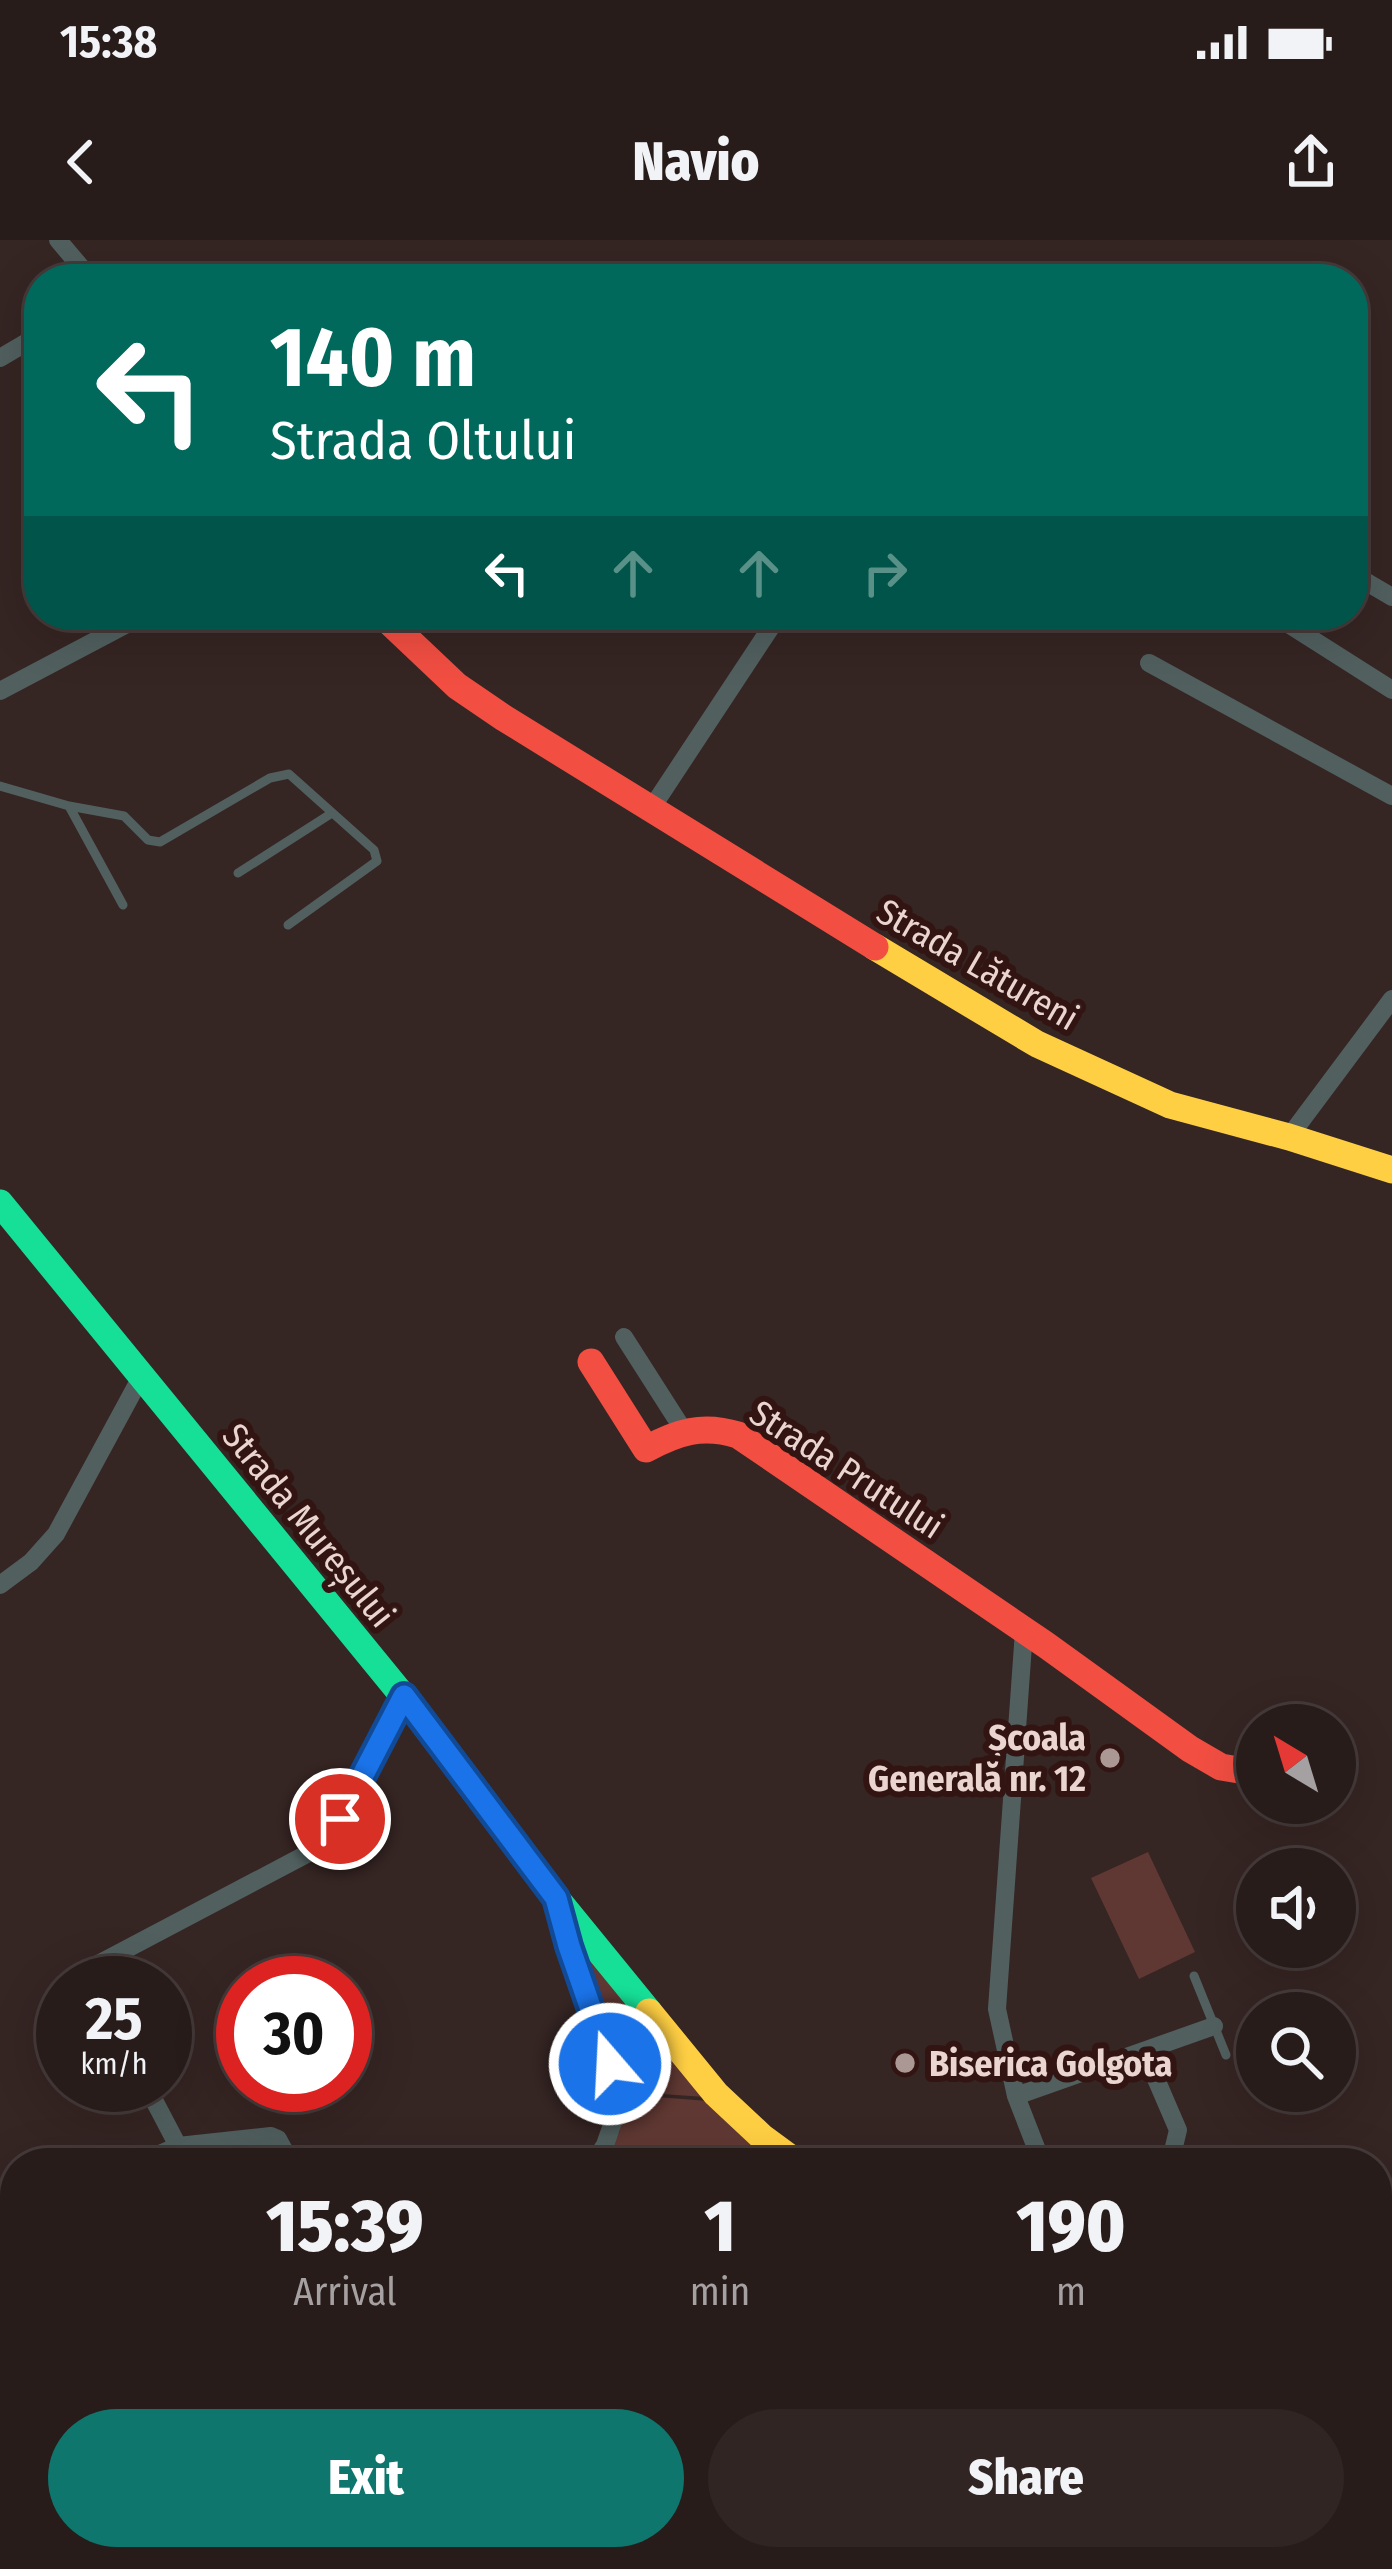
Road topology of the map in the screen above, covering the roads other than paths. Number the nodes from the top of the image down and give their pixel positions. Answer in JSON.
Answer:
{"nodes":[{"id":1,"x":58,"y":240,"type":"edge"},
{"id":2,"x":78,"y":264,"type":"edge"},
{"id":3,"x":116,"y":630,"type":"edge"},
{"id":4,"x":398,"y":630,"type":"edge"},
{"id":5,"x":769,"y":630,"type":"edge"},
{"id":6,"x":1298,"y":630,"type":"edge"},
{"id":7,"x":1149,"y":663,"type":"dead end"},
{"id":8,"x":1392,"y":690,"type":"edge"},
{"id":9,"x":0,"y":691,"type":"edge"},
{"id":10,"x":0,"y":786,"type":"edge"},
{"id":11,"x":1392,"y":796,"type":"edge"},
{"id":12,"x":68,"y":806,"type":"junction"},
{"id":13,"x":651,"y":809,"type":"junction"},
{"id":14,"x":332,"y":813,"type":"junction"},
{"id":15,"x":238,"y":873,"type":"dead end"},
{"id":16,"x":123,"y":905,"type":"dead end"},
{"id":17,"x":288,"y":925,"type":"dead end"},
{"id":18,"x":1392,"y":999,"type":"edge"},
{"id":19,"x":1288,"y":1137,"type":"junction"},
{"id":20,"x":1392,"y":1169,"type":"edge"},
{"id":21,"x":0,"y":1203,"type":"edge"},
{"id":22,"x":624,"y":1337,"type":"dead end"},
{"id":23,"x":591,"y":1362,"type":"dead end"},
{"id":24,"x":141,"y":1377,"type":"junction"},
{"id":25,"x":684,"y":1431,"type":"junction"},
{"id":26,"x":0,"y":1585,"type":"edge"},
{"id":27,"x":1024,"y":1631,"type":"junction"},
{"id":28,"x":404,"y":1696,"type":"junction"},
{"id":29,"x":1236,"y":1770,"type":"edge"},
{"id":30,"x":556,"y":1898,"type":"junction"},
{"id":31,"x":113,"y":1956,"type":"edge"},
{"id":32,"x":1193,"y":1976,"type":"dead end"},
{"id":33,"x":1214,"y":2026,"type":"junction"},
{"id":34,"x":1144,"y":2051,"type":"junction"},
{"id":35,"x":1226,"y":2055,"type":"dead end"},
{"id":36,"x":1016,"y":2096,"type":"junction"},
{"id":37,"x":160,"y":2112,"type":"edge"},
{"id":38,"x":178,"y":2146,"type":"junction"},
{"id":39,"x":174,"y":2148,"type":"edge"},
{"id":40,"x":283,"y":2148,"type":"edge"},
{"id":41,"x":603,"y":2148,"type":"edge"},
{"id":42,"x":778,"y":2148,"type":"edge"},
{"id":43,"x":1036,"y":2148,"type":"edge"},
{"id":44,"x":1174,"y":2148,"type":"edge"}],
"edges":[{"from":1,"to":2,"type":"street"},
{"from":3,"to":9,"type":"street"},
{"from":4,"to":13,"type":"street","name":"Strada Lătureni"},
{"from":5,"to":13,"type":"street"},
{"from":6,"to":8,"type":"street"},
{"from":7,"to":11,"type":"street"},
{"from":10,"to":12,"type":"lane"},
{"from":12,"to":14,"type":"lane"},
{"from":12,"to":16,"type":"lane"},
{"from":13,"to":19,"type":"street","name":"Strada Lătureni"},
{"from":14,"to":15,"type":"lane"},
{"from":14,"to":17,"type":"lane"},
{"from":18,"to":19,"type":"street"},
{"from":19,"to":20,"type":"street","name":"Strada Lătureni"},
{"from":21,"to":24,"type":"street","name":"Strada Mureșului"},
{"from":22,"to":25,"type":"street"},
{"from":23,"to":25,"type":"street","name":"Strada Prutului"},
{"from":24,"to":26,"type":"street"},
{"from":24,"to":28,"type":"street","name":"Strada Mureșului"},
{"from":25,"to":27,"type":"street","name":"Strada Prutului"},
{"from":27,"to":29,"type":"street","name":"Strada Prutului"},
{"from":27,"to":36,"type":"street"},
{"from":28,"to":30,"type":"street","name":"Strada Mureșului"},
{"from":28,"to":31,"type":"street"},
{"from":30,"to":41,"type":"street","name":"Strada Mureșului"},
{"from":30,"to":42,"type":"street","name":"Strada Mureșului"},
{"from":32,"to":33,"type":"lane"},
{"from":33,"to":34,"type":"street"},
{"from":33,"to":35,"type":"lane"},
{"from":34,"to":36,"type":"street"},
{"from":34,"to":44,"type":"street"},
{"from":36,"to":43,"type":"street"},
{"from":37,"to":38,"type":"street"},
{"from":38,"to":39,"type":"street"},
{"from":38,"to":40,"type":"street"}]}
